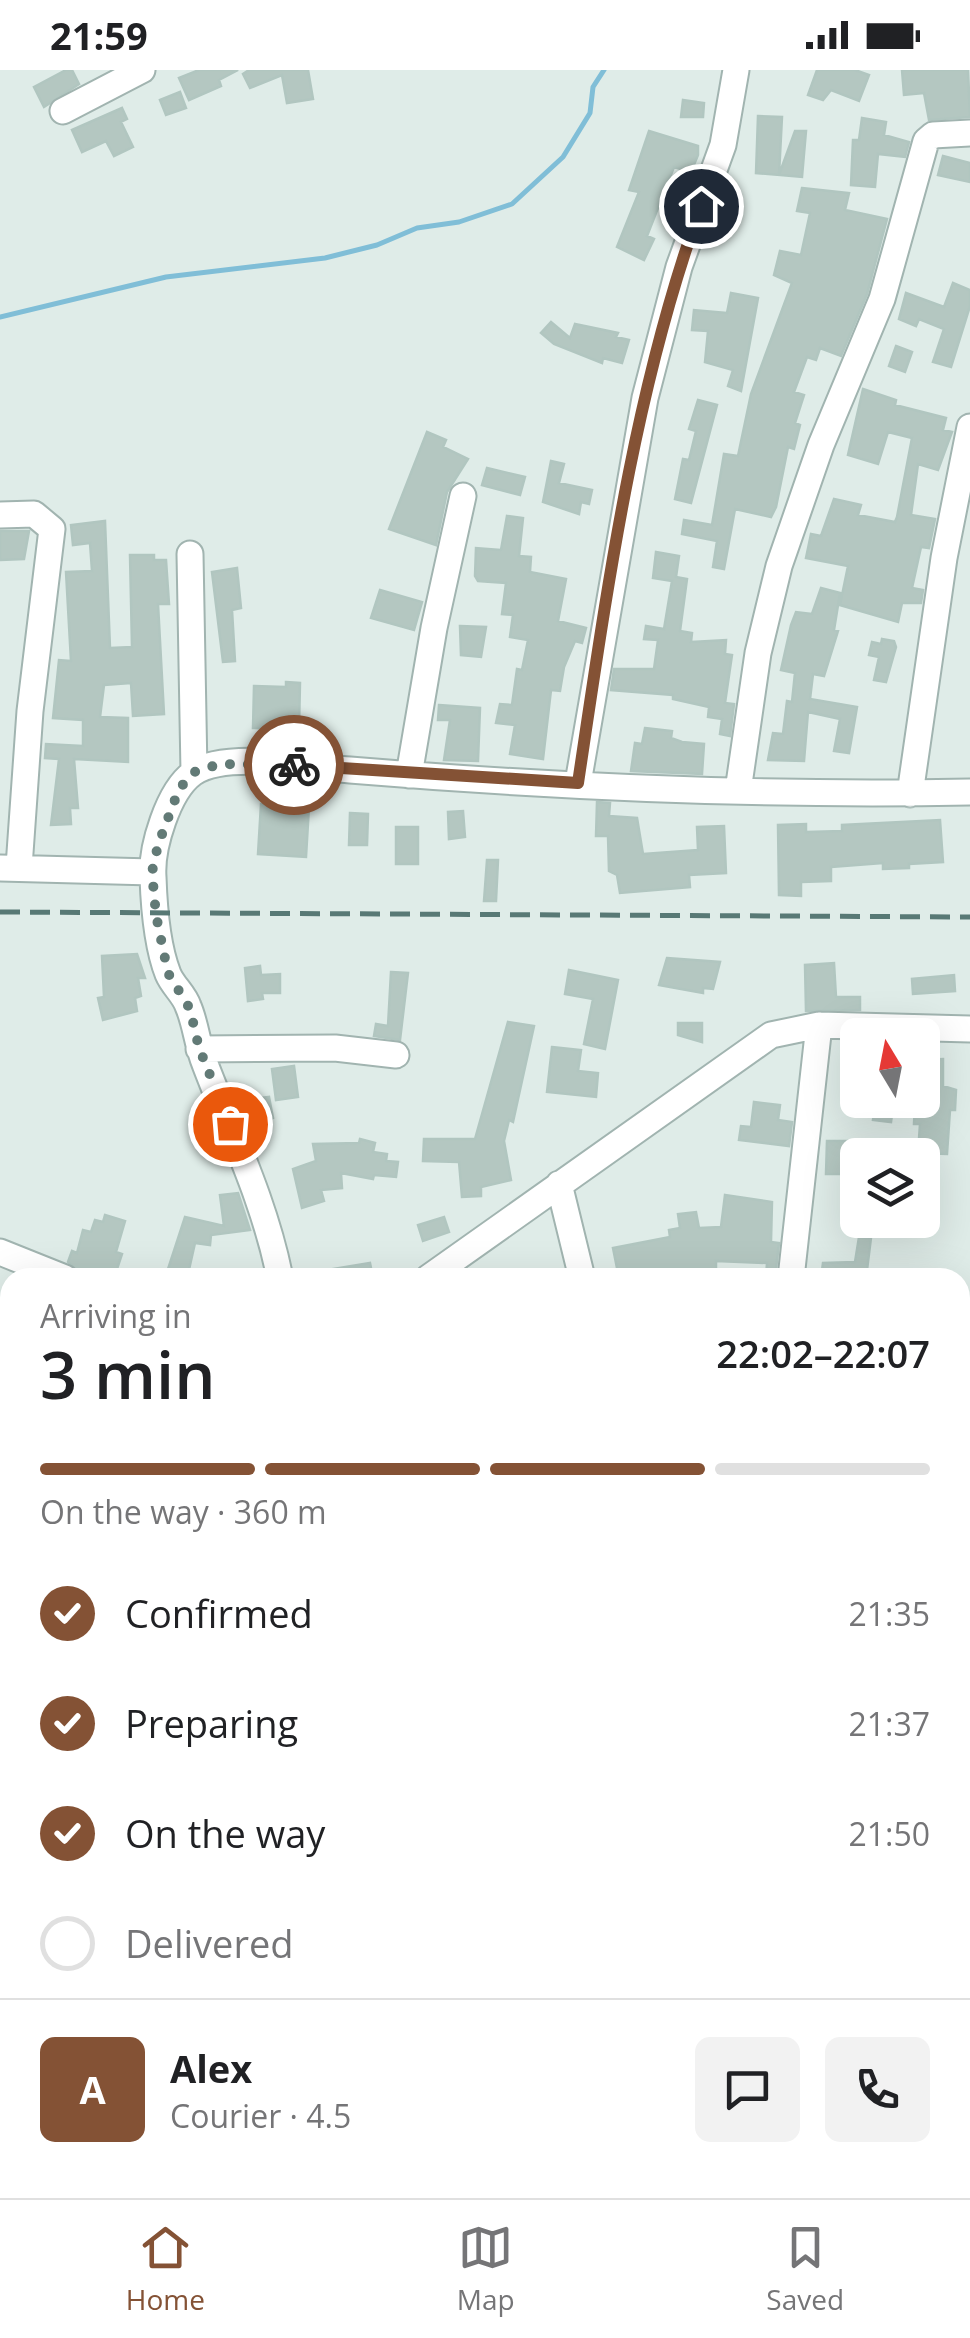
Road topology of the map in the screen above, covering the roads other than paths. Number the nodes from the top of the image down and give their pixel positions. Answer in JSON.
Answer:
{"nodes":[{"id":1,"x":142,"y":70,"type":"edge"},
{"id":2,"x":736,"y":70,"type":"edge"},
{"id":3,"x":63,"y":111,"type":"dead end"},
{"id":4,"x":970,"y":133,"type":"edge"},
{"id":5,"x":970,"y":427,"type":"edge"},
{"id":6,"x":463,"y":496,"type":"dead end"},
{"id":7,"x":0,"y":514,"type":"edge"},
{"id":8,"x":190,"y":554,"type":"dead end"},
{"id":9,"x":194,"y":772,"type":"junction"},
{"id":10,"x":409,"y":775,"type":"junction"},
{"id":11,"x":578,"y":783,"type":"junction"},
{"id":12,"x":738,"y":791,"type":"junction"},
{"id":13,"x":970,"y":792,"type":"edge"},
{"id":14,"x":910,"y":794,"type":"junction"},
{"id":15,"x":10,"y":868,"type":"edge"},
{"id":16,"x":152,"y":872,"type":"junction"},
{"id":17,"x":818,"y":1025,"type":"junction"},
{"id":18,"x":970,"y":1029,"type":"edge"},
{"id":19,"x":199,"y":1048,"type":"junction"},
{"id":20,"x":396,"y":1056,"type":"dead end"},
{"id":21,"x":559,"y":1184,"type":"junction"},
{"id":22,"x":0,"y":1252,"type":"edge"},
{"id":23,"x":39,"y":1268,"type":"edge"},
{"id":24,"x":277,"y":1268,"type":"edge"},
{"id":25,"x":442,"y":1268,"type":"edge"},
{"id":26,"x":580,"y":1268,"type":"edge"},
{"id":27,"x":792,"y":1268,"type":"edge"}],
"edges":[{"from":1,"to":3,"type":"street"},
{"from":2,"to":11,"type":"street"},
{"from":4,"to":12,"type":"street"},
{"from":5,"to":14,"type":"street"},
{"from":6,"to":10,"type":"street"},
{"from":7,"to":15,"type":"street"},
{"from":8,"to":9,"type":"street"},
{"from":9,"to":10,"type":"street"},
{"from":9,"to":16,"type":"street"},
{"from":10,"to":11,"type":"street"},
{"from":11,"to":12,"type":"street"},
{"from":12,"to":14,"type":"street"},
{"from":13,"to":14,"type":"street"},
{"from":15,"to":16,"type":"street"},
{"from":16,"to":19,"type":"street"},
{"from":17,"to":18,"type":"street"},
{"from":17,"to":21,"type":"street"},
{"from":17,"to":27,"type":"street"},
{"from":19,"to":20,"type":"street"},
{"from":19,"to":24,"type":"street"},
{"from":21,"to":25,"type":"street"},
{"from":21,"to":26,"type":"street"},
{"from":22,"to":23,"type":"street"}]}
